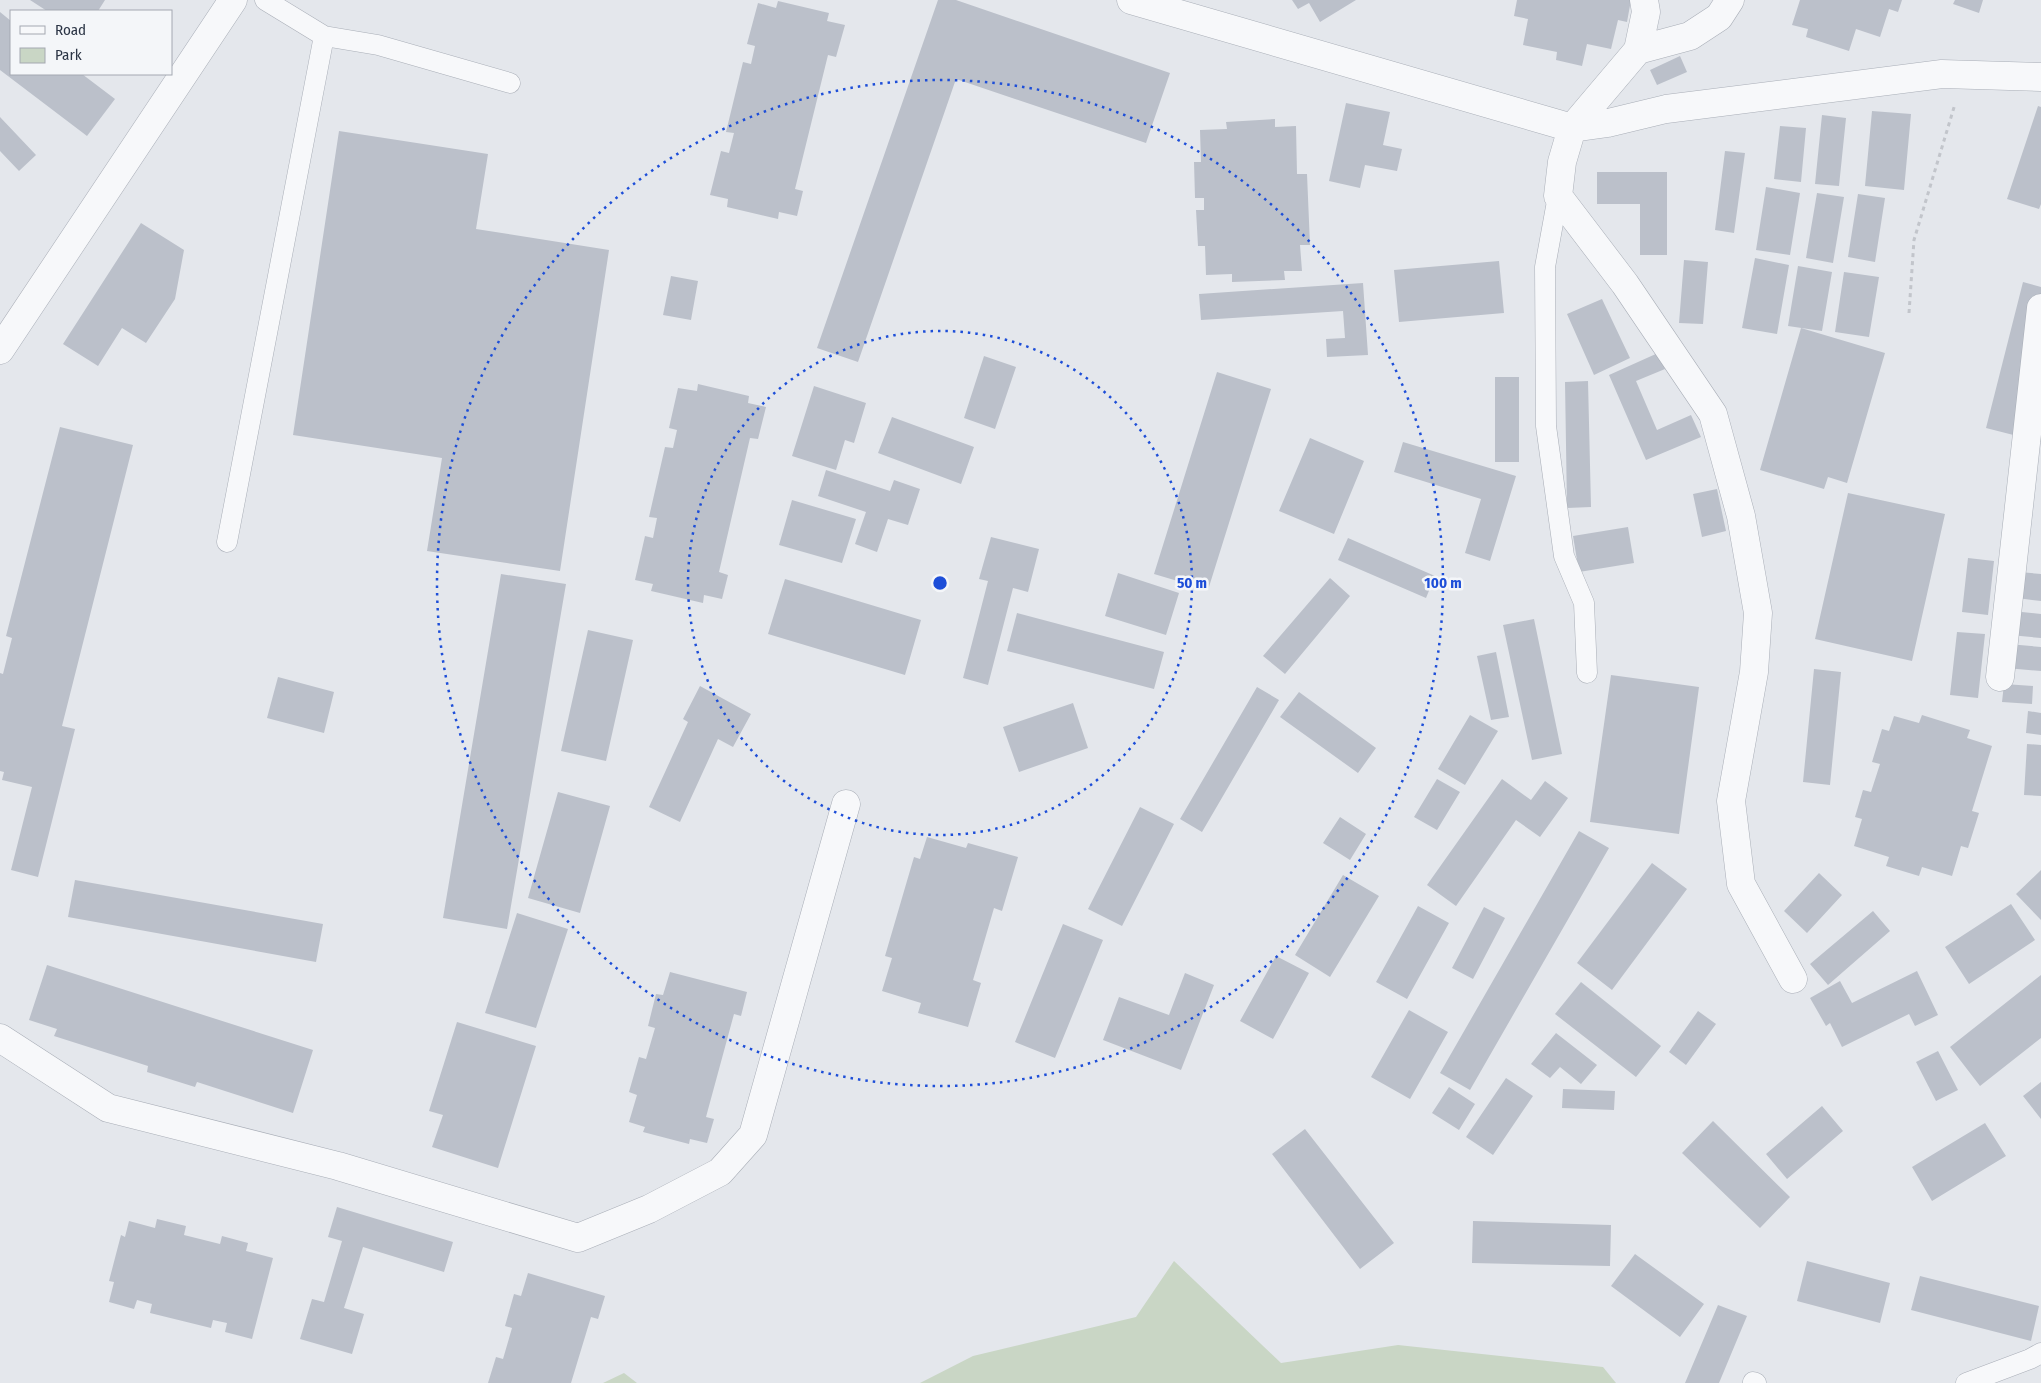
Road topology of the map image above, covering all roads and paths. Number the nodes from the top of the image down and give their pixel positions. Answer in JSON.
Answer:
{"nodes":[{"id":1,"x":233,"y":0,"type":"edge"},
{"id":2,"x":265,"y":0,"type":"edge"},
{"id":3,"x":1131,"y":0,"type":"edge"},
{"id":4,"x":1644,"y":0,"type":"edge"},
{"id":5,"x":1730,"y":0,"type":"edge"},
{"id":6,"x":324,"y":36,"type":"junction"},
{"id":7,"x":1638,"y":50,"type":"junction"},
{"id":8,"x":1963,"y":75,"type":"junction"},
{"id":9,"x":2041,"y":77,"type":"edge"},
{"id":10,"x":510,"y":82,"type":"dead end"},
{"id":11,"x":1572,"y":128,"type":"junction"},
{"id":12,"x":1558,"y":196,"type":"junction"},
{"id":13,"x":2041,"y":308,"type":"edge"},
{"id":14,"x":1909,"y":313,"type":"dead end"},
{"id":15,"x":0,"y":350,"type":"edge"},
{"id":16,"x":227,"y":542,"type":"dead end"},
{"id":17,"x":1587,"y":673,"type":"dead end"},
{"id":18,"x":2000,"y":677,"type":"dead end"},
{"id":19,"x":846,"y":804,"type":"dead end"},
{"id":20,"x":1793,"y":979,"type":"dead end"},
{"id":21,"x":0,"y":1038,"type":"edge"},
{"id":22,"x":2041,"y":1354,"type":"edge"},
{"id":23,"x":1966,"y":1383,"type":"edge"}],
"edges":[{"from":1,"to":15,"type":"street"},
{"from":2,"to":6,"type":"lane"},
{"from":3,"to":11,"type":"street"},
{"from":4,"to":7,"type":"street"},
{"from":5,"to":7,"type":"street"},
{"from":6,"to":10,"type":"lane"},
{"from":6,"to":16,"type":"lane"},
{"from":7,"to":11,"type":"street"},
{"from":8,"to":9,"type":"street"},
{"from":8,"to":11,"type":"street"},
{"from":8,"to":14,"type":"path"},
{"from":11,"to":12,"type":"street"},
{"from":12,"to":17,"type":"lane"},
{"from":12,"to":20,"type":"street"},
{"from":13,"to":18,"type":"street"},
{"from":19,"to":21,"type":"street"},
{"from":22,"to":23,"type":"lane"}]}
